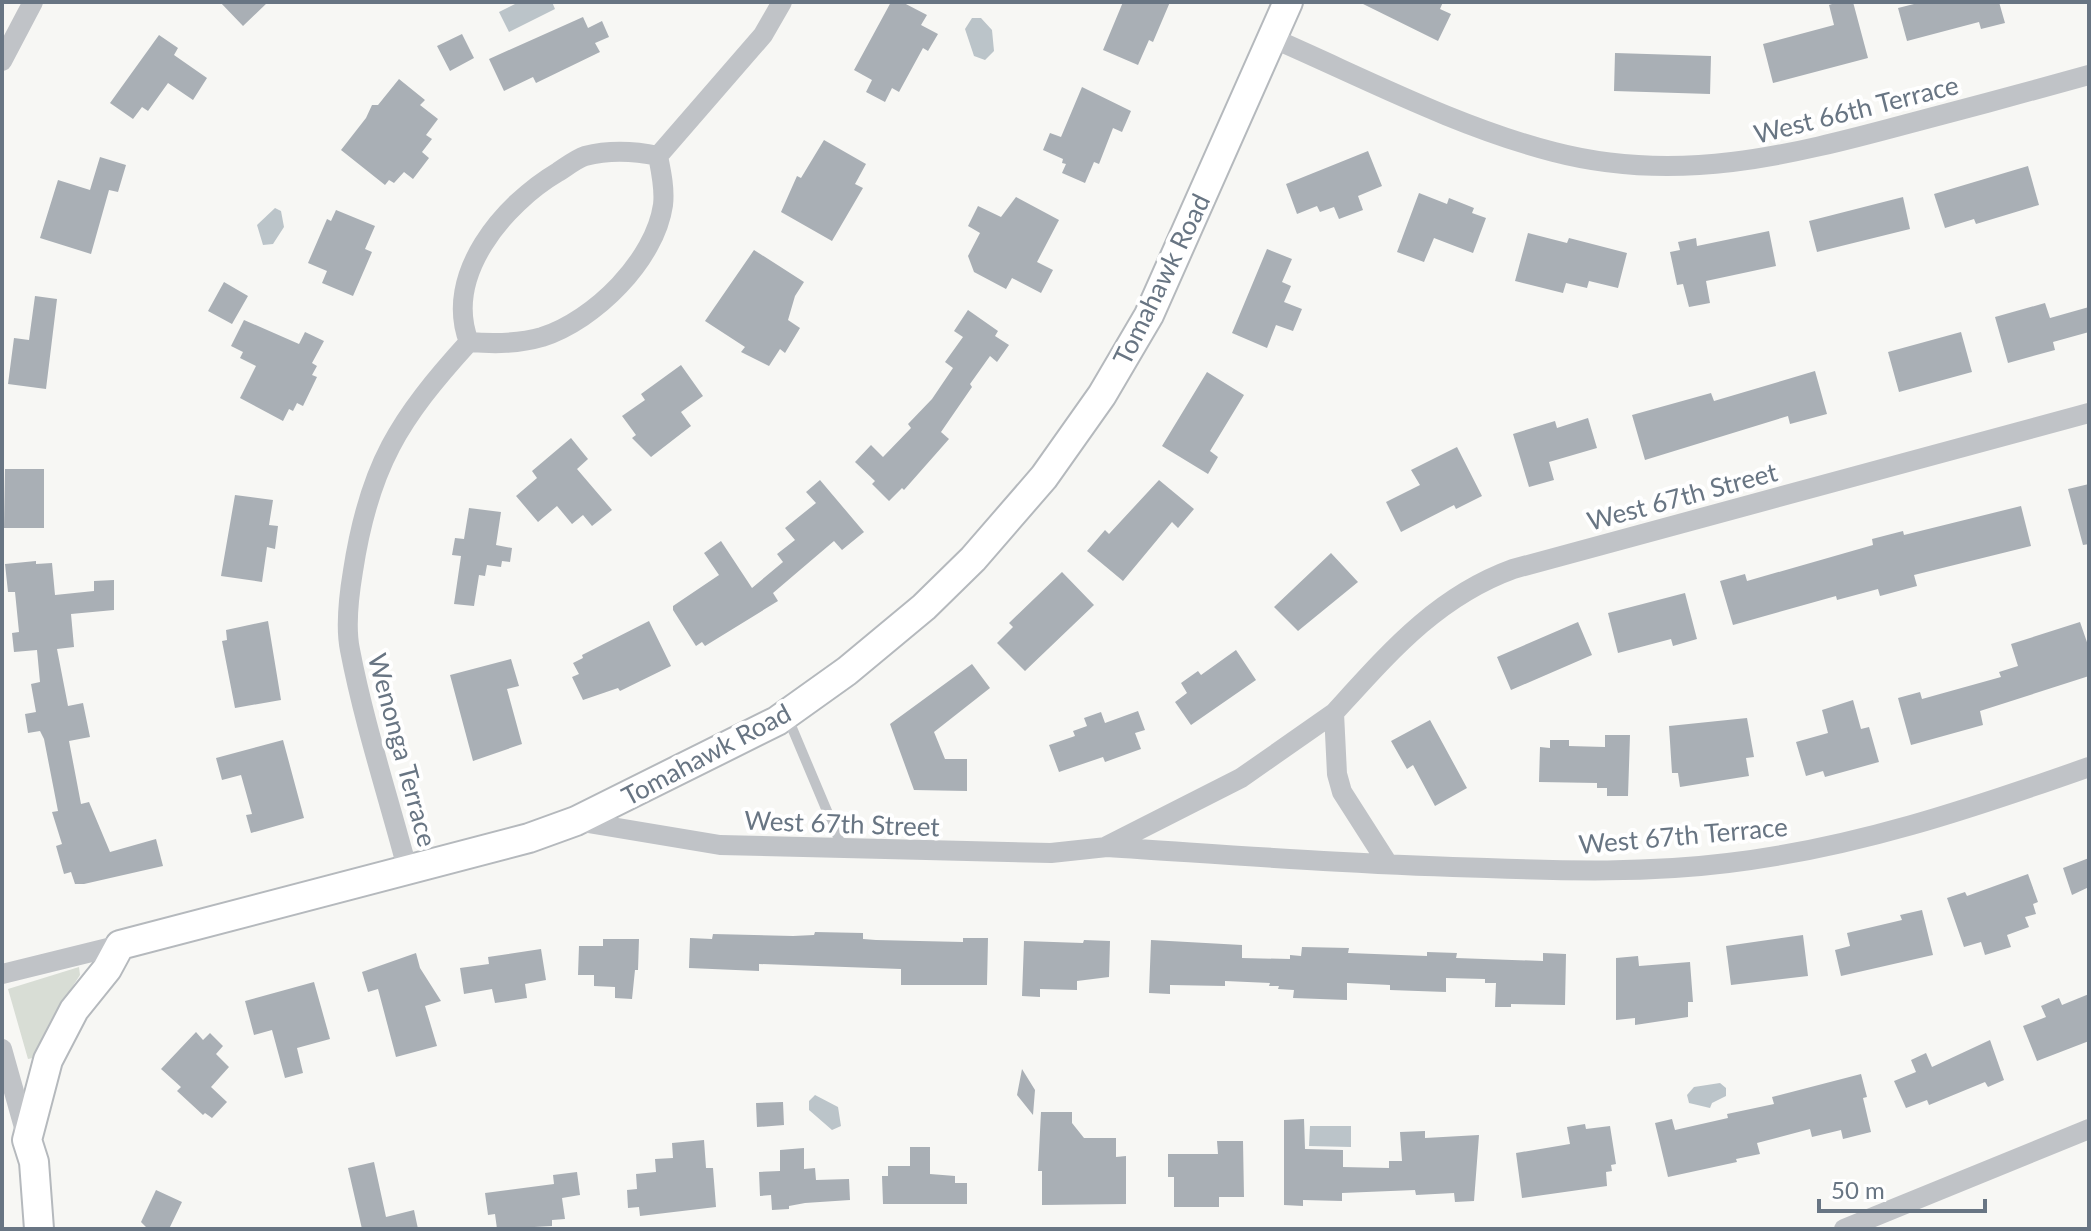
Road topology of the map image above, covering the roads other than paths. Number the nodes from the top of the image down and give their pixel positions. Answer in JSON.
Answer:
{"nodes":[{"id":1,"x":33,"y":2,"type":"edge"},
{"id":2,"x":782,"y":2,"type":"edge"},
{"id":3,"x":1288,"y":2,"type":"edge"},
{"id":4,"x":1272,"y":38,"type":"junction"},
{"id":5,"x":2,"y":61,"type":"edge"},
{"id":6,"x":2089,"y":75,"type":"edge"},
{"id":7,"x":658,"y":156,"type":"junction"},
{"id":8,"x":469,"y":342,"type":"junction"},
{"id":9,"x":2089,"y":413,"type":"edge"},
{"id":10,"x":1334,"y":713,"type":"junction"},
{"id":11,"x":786,"y":715,"type":"junction"},
{"id":12,"x":2089,"y":767,"type":"edge"},
{"id":13,"x":576,"y":821,"type":"junction"},
{"id":14,"x":1107,"y":847,"type":"junction"},
{"id":15,"x":843,"y":849,"type":"junction"},
{"id":16,"x":1270,"y":857,"type":"joint"},
{"id":17,"x":1388,"y":864,"type":"junction"},
{"id":18,"x":407,"y":868,"type":"junction"},
{"id":19,"x":120,"y":945,"type":"junction"},
{"id":20,"x":2,"y":974,"type":"edge"},
{"id":21,"x":2,"y":1049,"type":"edge"},
{"id":22,"x":2089,"y":1129,"type":"edge"},
{"id":23,"x":27,"y":1140,"type":"junction"},
{"id":24,"x":39,"y":1229,"type":"edge"},
{"id":25,"x":1844,"y":1229,"type":"edge"}],
"edges":[{"from":1,"to":5,"type":"street"},
{"from":2,"to":7,"type":"street"},
{"from":3,"to":4,"type":"street","name":"Tomahawk Road"},
{"from":4,"to":6,"type":"street","name":"West 66th Terrace"},
{"from":4,"to":11,"type":"street","name":"Tomahawk Road"},
{"from":7,"to":8,"type":"street"},
{"from":7,"to":8,"type":"street"},
{"from":8,"to":18,"type":"street","name":"Wenonga Terrace"},
{"from":9,"to":10,"type":"street","name":"West 67th Street"},
{"from":10,"to":14,"type":"street","name":"West 67th Street"},
{"from":10,"to":17,"type":"street"},
{"from":11,"to":13,"type":"street","name":"Tomahawk Road"},
{"from":11,"to":15,"type":"lane"},
{"from":12,"to":17,"type":"street","name":"West 67th Terrace"},
{"from":13,"to":15,"type":"street","name":"West 67th Street"},
{"from":13,"to":18,"type":"street","name":"Tomahawk Road"},
{"from":14,"to":15,"type":"street","name":"West 67th Street"},
{"from":14,"to":16,"type":"street","name":"West 67th Street"},
{"from":16,"to":17,"type":"street","name":"West 67th Terrace"},
{"from":18,"to":19,"type":"street","name":"Tomahawk Road"},
{"from":19,"to":20,"type":"street"},
{"from":19,"to":23,"type":"street"},
{"from":21,"to":23,"type":"street"},
{"from":22,"to":25,"type":"street"},
{"from":23,"to":24,"type":"street"}]}
